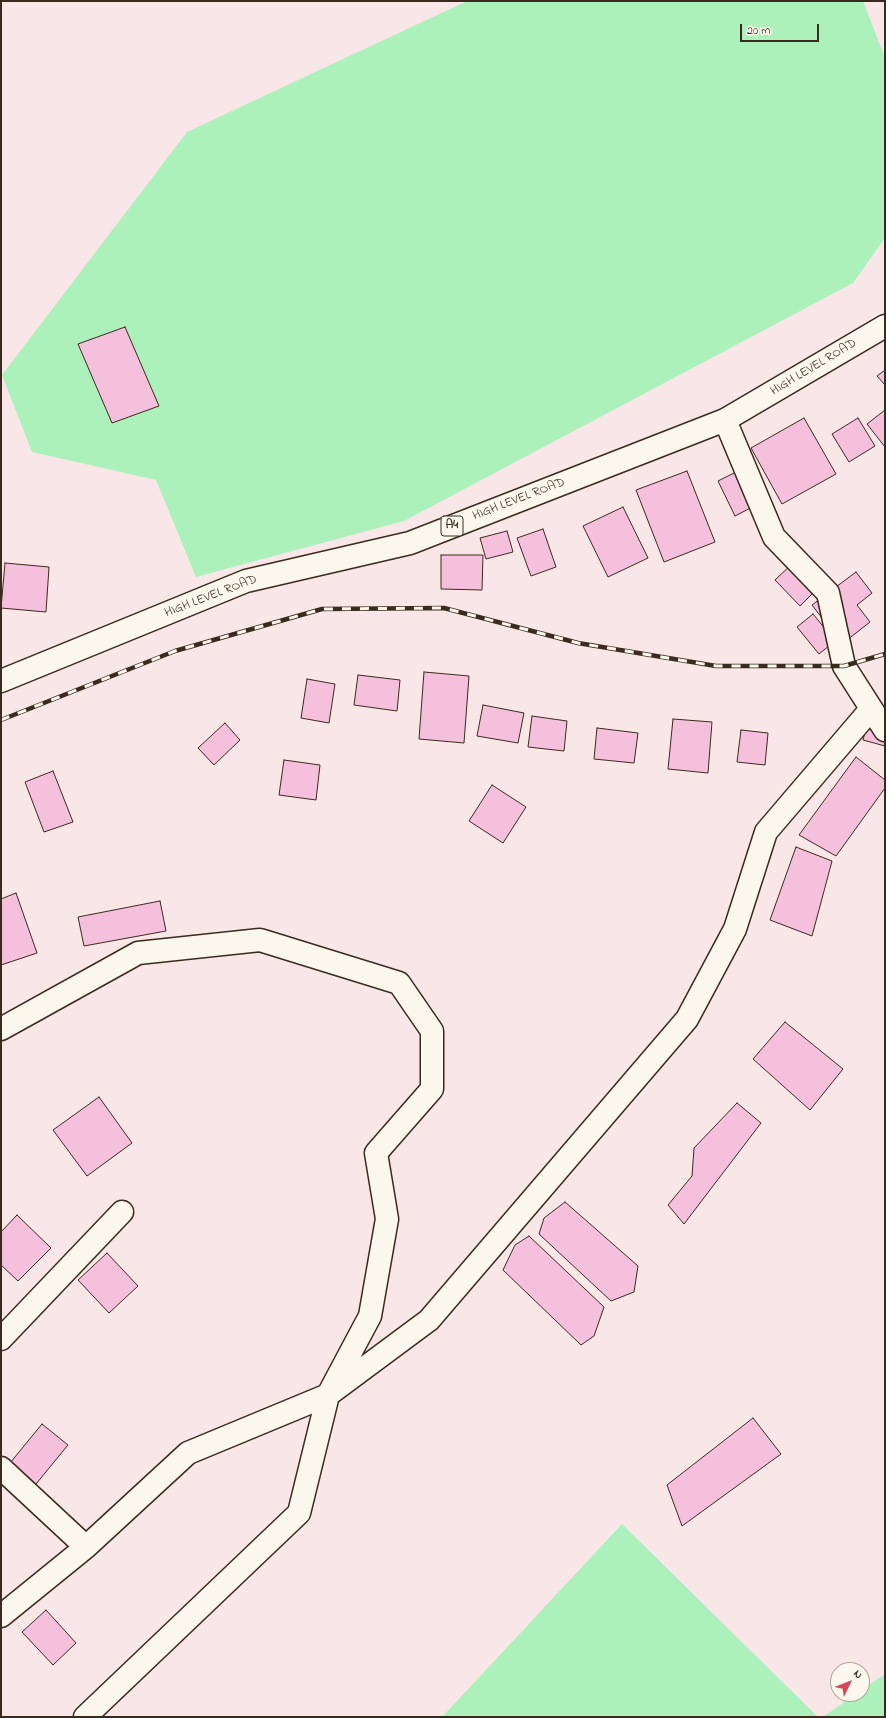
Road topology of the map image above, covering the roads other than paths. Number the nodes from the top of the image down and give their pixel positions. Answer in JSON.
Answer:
{"nodes":[{"id":1,"x":885,"y":326,"type":"edge"},
{"id":2,"x":725,"y":420,"type":"junction"},
{"id":3,"x":1,"y":681,"type":"edge"},
{"id":4,"x":871,"y":709,"type":"junction"},
{"id":5,"x":885,"y":730,"type":"edge"},
{"id":6,"x":1,"y":1029,"type":"edge"},
{"id":7,"x":122,"y":1212,"type":"dead end"},
{"id":8,"x":1,"y":1339,"type":"edge"},
{"id":9,"x":328,"y":1395,"type":"junction"},
{"id":10,"x":1,"y":1468,"type":"edge"},
{"id":11,"x":86,"y":1547,"type":"junction"},
{"id":12,"x":1,"y":1616,"type":"edge"},
{"id":13,"x":85,"y":1717,"type":"edge"}],
"edges":[{"from":1,"to":2,"type":"main road","name":"HIGH LEVEL ROAD","number":"A4"},
{"from":2,"to":3,"type":"main road","name":"HIGH LEVEL ROAD","number":"A4"},
{"from":2,"to":4,"type":"main road"},
{"from":4,"to":5,"type":"main road"},
{"from":4,"to":9,"type":"main road"},
{"from":6,"to":9,"type":"main road"},
{"from":7,"to":8,"type":"main road"},
{"from":9,"to":11,"type":"main road"},
{"from":9,"to":13,"type":"main road"},
{"from":10,"to":11,"type":"main road"},
{"from":11,"to":12,"type":"main road"}]}
